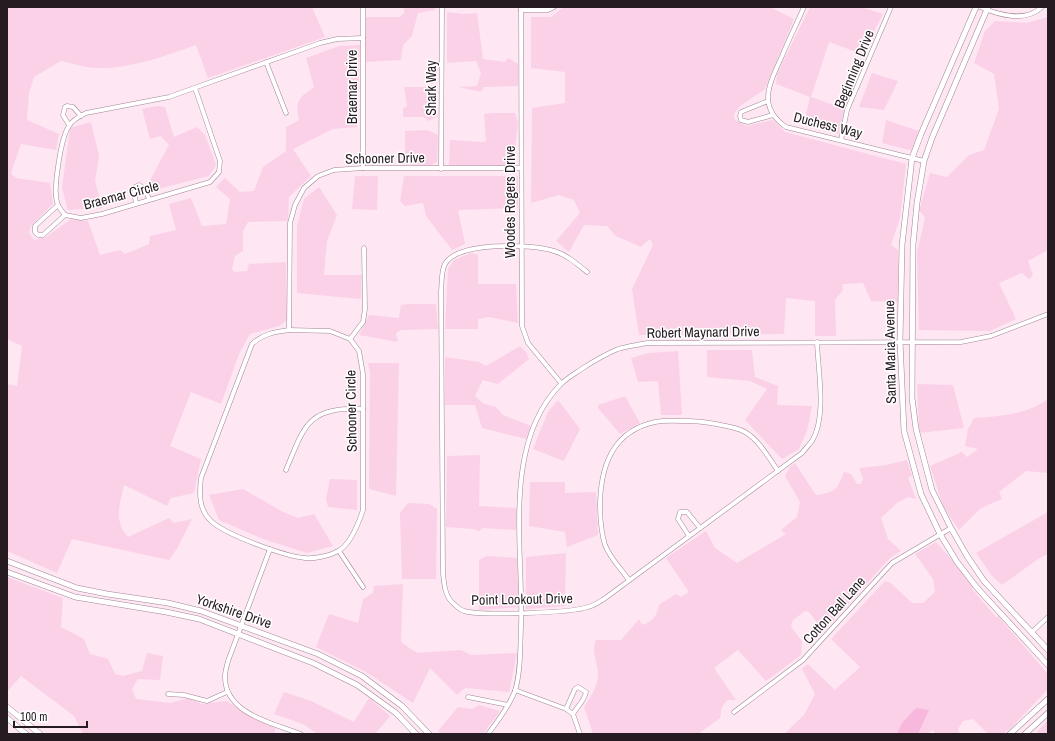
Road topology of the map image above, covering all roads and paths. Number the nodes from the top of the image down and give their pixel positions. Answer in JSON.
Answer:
{"nodes":[{"id":1,"x":363,"y":7,"type":"edge"},
{"id":2,"x":442,"y":7,"type":"edge"},
{"id":3,"x":554,"y":7,"type":"edge"},
{"id":4,"x":804,"y":7,"type":"edge"},
{"id":5,"x":891,"y":7,"type":"edge"},
{"id":6,"x":976,"y":7,"type":"edge"},
{"id":7,"x":980,"y":7,"type":"edge"},
{"id":8,"x":1042,"y":7,"type":"edge"},
{"id":9,"x":521,"y":8,"type":"edge"},
{"id":10,"x":988,"y":8,"type":"edge"},
{"id":11,"x":363,"y":38,"type":"junction"},
{"id":12,"x":266,"y":62,"type":"junction"},
{"id":13,"x":195,"y":88,"type":"junction"},
{"id":14,"x":768,"y":101,"type":"junction"},
{"id":15,"x":286,"y":113,"type":"dead end"},
{"id":16,"x":773,"y":115,"type":"junction"},
{"id":17,"x":81,"y":116,"type":"junction"},
{"id":18,"x":69,"y":125,"type":"junction"},
{"id":19,"x":841,"y":140,"type":"junction"},
{"id":20,"x":912,"y":158,"type":"junction"},
{"id":21,"x":924,"y":161,"type":"junction"},
{"id":22,"x":363,"y":168,"type":"junction"},
{"id":23,"x":521,"y":168,"type":"junction"},
{"id":24,"x":441,"y":169,"type":"junction"},
{"id":25,"x":149,"y":199,"type":"junction"},
{"id":26,"x":136,"y":203,"type":"junction"},
{"id":27,"x":58,"y":205,"type":"junction"},
{"id":28,"x":65,"y":215,"type":"junction"},
{"id":29,"x":521,"y":247,"type":"junction"},
{"id":30,"x":364,"y":248,"type":"dead end"},
{"id":31,"x":587,"y":272,"type":"dead end"},
{"id":32,"x":1048,"y":314,"type":"edge"},
{"id":33,"x":290,"y":330,"type":"junction"},
{"id":34,"x":350,"y":339,"type":"junction"},
{"id":35,"x":900,"y":341,"type":"junction"},
{"id":36,"x":912,"y":341,"type":"junction"},
{"id":37,"x":817,"y":342,"type":"junction"},
{"id":38,"x":561,"y":383,"type":"junction"},
{"id":39,"x":363,"y":410,"type":"junction"},
{"id":40,"x":286,"y":470,"type":"dead end"},
{"id":41,"x":778,"y":471,"type":"junction"},
{"id":42,"x":932,"y":490,"type":"junction"},
{"id":43,"x":921,"y":494,"type":"junction"},
{"id":44,"x":700,"y":528,"type":"junction"},
{"id":45,"x":951,"y":528,"type":"junction"},
{"id":46,"x":940,"y":534,"type":"junction"},
{"id":47,"x":689,"y":536,"type":"junction"},
{"id":48,"x":270,"y":549,"type":"junction"},
{"id":49,"x":339,"y":551,"type":"junction"},
{"id":50,"x":7,"y":561,"type":"edge"},
{"id":51,"x":7,"y":572,"type":"edge"},
{"id":52,"x":629,"y":580,"type":"junction"},
{"id":53,"x":984,"y":581,"type":"junction"},
{"id":54,"x":363,"y":588,"type":"dead end"},
{"id":55,"x":978,"y":589,"type":"junction"},
{"id":56,"x":521,"y":612,"type":"junction"},
{"id":57,"x":1048,"y":617,"type":"edge"},
{"id":58,"x":1019,"y":619,"type":"junction"},
{"id":59,"x":241,"y":625,"type":"junction"},
{"id":60,"x":1011,"y":626,"type":"junction"},
{"id":61,"x":1032,"y":632,"type":"junction"},
{"id":62,"x":237,"y":634,"type":"junction"},
{"id":63,"x":1048,"y":650,"type":"edge"},
{"id":64,"x":1048,"y":665,"type":"edge"},
{"id":65,"x":515,"y":690,"type":"junction"},
{"id":66,"x":227,"y":692,"type":"junction"},
{"id":67,"x":168,"y":694,"type":"dead end"},
{"id":68,"x":468,"y":697,"type":"dead end"},
{"id":69,"x":1048,"y":699,"type":"edge"},
{"id":70,"x":508,"y":705,"type":"junction"},
{"id":71,"x":7,"y":707,"type":"edge"},
{"id":72,"x":566,"y":709,"type":"junction"},
{"id":73,"x":734,"y":712,"type":"dead end"},
{"id":74,"x":1048,"y":713,"type":"edge"},
{"id":75,"x":573,"y":714,"type":"junction"},
{"id":76,"x":7,"y":718,"type":"edge"},
{"id":77,"x":26,"y":734,"type":"edge"},
{"id":78,"x":40,"y":734,"type":"edge"},
{"id":79,"x":301,"y":734,"type":"edge"},
{"id":80,"x":416,"y":734,"type":"edge"},
{"id":81,"x":429,"y":734,"type":"edge"},
{"id":82,"x":488,"y":734,"type":"edge"},
{"id":83,"x":580,"y":734,"type":"edge"},
{"id":84,"x":1010,"y":734,"type":"edge"},
{"id":85,"x":1025,"y":734,"type":"edge"}],
"edges":[{"from":1,"to":11,"type":"street","name":"Braemar Drive"},
{"from":2,"to":24,"type":"street","name":"Shark Way"},
{"from":3,"to":9,"type":"street"},
{"from":4,"to":14,"type":"street","name":"Duchess Way"},
{"from":5,"to":19,"type":"street","name":"Beginning Drive"},
{"from":6,"to":20,"type":"street","name":"Santa Maria Avenue"},
{"from":7,"to":10,"type":"street"},
{"from":8,"to":10,"type":"street"},
{"from":9,"to":23,"type":"street","name":"Woodes Rogers Drive"},
{"from":10,"to":21,"type":"street","name":"Santa Maria Avenue"},
{"from":11,"to":12,"type":"street"},
{"from":11,"to":22,"type":"street","name":"Braemar Drive"},
{"from":12,"to":13,"type":"street"},
{"from":12,"to":15,"type":"street"},
{"from":13,"to":17,"type":"street"},
{"from":13,"to":25,"type":"street","name":"Braemar Circle"},
{"from":14,"to":16,"type":"street","name":"Duchess Way"},
{"from":14,"to":16,"type":"street"},
{"from":16,"to":19,"type":"street","name":"Duchess Way"},
{"from":17,"to":18,"type":"street"},
{"from":17,"to":18,"type":"street"},
{"from":18,"to":27,"type":"street","name":"Braemar Circle"},
{"from":19,"to":20,"type":"street","name":"Duchess Way"},
{"from":20,"to":21,"type":"street","name":"Duchess Way"},
{"from":20,"to":35,"type":"street","name":"Santa Maria Avenue"},
{"from":21,"to":36,"type":"street","name":"Santa Maria Avenue"},
{"from":22,"to":24,"type":"street","name":"Schooner Drive"},
{"from":22,"to":33,"type":"street","name":"Schooner Drive"},
{"from":23,"to":24,"type":"street","name":"Schooner Drive"},
{"from":23,"to":29,"type":"street","name":"Woodes Rogers Drive"},
{"from":25,"to":26,"type":"street","name":"Braemar Circle"},
{"from":25,"to":26,"type":"street"},
{"from":26,"to":28,"type":"street","name":"Braemar Circle"},
{"from":27,"to":28,"type":"street","name":"Braemar Circle"},
{"from":27,"to":28,"type":"street"},
{"from":29,"to":31,"type":"street","name":"Point Lookout Drive"},
{"from":29,"to":38,"type":"street","name":"Woodes Rogers Drive"},
{"from":29,"to":56,"type":"street","name":"Point Lookout Drive"},
{"from":30,"to":34,"type":"street"},
{"from":32,"to":36,"type":"street","name":"Robert Maynard Drive"},
{"from":33,"to":34,"type":"street"},
{"from":33,"to":48,"type":"street"},
{"from":34,"to":39,"type":"street","name":"Schooner Circle"},
{"from":35,"to":36,"type":"street","name":"Robert Maynard Drive"},
{"from":35,"to":37,"type":"street","name":"Robert Maynard Drive"},
{"from":35,"to":43,"type":"street","name":"Santa Maria Avenue"},
{"from":36,"to":42,"type":"street","name":"Santa Maria Avenue"},
{"from":37,"to":38,"type":"street","name":"Robert Maynard Drive"},
{"from":37,"to":41,"type":"street","name":"Point Lookout Drive"},
{"from":38,"to":56,"type":"street","name":"Robert Maynard Drive"},
{"from":39,"to":40,"type":"street"},
{"from":39,"to":49,"type":"street","name":"Schooner Circle"},
{"from":41,"to":44,"type":"street","name":"Point Lookout Drive"},
{"from":41,"to":52,"type":"street"},
{"from":42,"to":43,"type":"street"},
{"from":42,"to":45,"type":"street","name":"Santa Maria Avenue"},
{"from":43,"to":46,"type":"street","name":"Santa Maria Avenue"},
{"from":44,"to":47,"type":"street","name":"Point Lookout Drive"},
{"from":44,"to":47,"type":"street"},
{"from":45,"to":46,"type":"street","name":"Cotton Ball Lane"},
{"from":45,"to":53,"type":"street","name":"Santa Maria Avenue"},
{"from":46,"to":55,"type":"street","name":"Santa Maria Avenue"},
{"from":46,"to":73,"type":"street","name":"Cotton Ball Lane"},
{"from":47,"to":52,"type":"street","name":"Point Lookout Drive"},
{"from":48,"to":49,"type":"street"},
{"from":48,"to":59,"type":"street"},
{"from":49,"to":54,"type":"street"},
{"from":50,"to":59,"type":"street","name":"Yorkshire Drive"},
{"from":51,"to":62,"type":"street","name":"Yorkshire Drive"},
{"from":52,"to":56,"type":"street","name":"Point Lookout Drive"},
{"from":53,"to":55,"type":"street"},
{"from":53,"to":58,"type":"street","name":"Santa Maria Avenue"},
{"from":55,"to":60,"type":"street","name":"Santa Maria Avenue"},
{"from":56,"to":65,"type":"street","name":"Robert Maynard Drive"},
{"from":57,"to":61,"type":"street"},
{"from":58,"to":60,"type":"street"},
{"from":58,"to":61,"type":"street","name":"Santa Maria Avenue"},
{"from":59,"to":62,"type":"street"},
{"from":59,"to":81,"type":"street","name":"Yorkshire Drive"},
{"from":60,"to":64,"type":"street","name":"Santa Maria Avenue"},
{"from":61,"to":63,"type":"street","name":"Santa Maria Avenue"},
{"from":62,"to":66,"type":"street"},
{"from":62,"to":80,"type":"street","name":"Yorkshire Drive"},
{"from":65,"to":70,"type":"street","name":"Robert Maynard Drive"},
{"from":65,"to":72,"type":"street"},
{"from":66,"to":67,"type":"street"},
{"from":66,"to":79,"type":"street"},
{"from":68,"to":70,"type":"street"},
{"from":69,"to":84,"type":"street"},
{"from":70,"to":82,"type":"street","name":"Robert Maynard Drive"},
{"from":71,"to":78,"type":"street"},
{"from":72,"to":75,"type":"street"},
{"from":72,"to":75,"type":"street"},
{"from":74,"to":85,"type":"street"},
{"from":75,"to":83,"type":"street"},
{"from":76,"to":77,"type":"street"}]}
